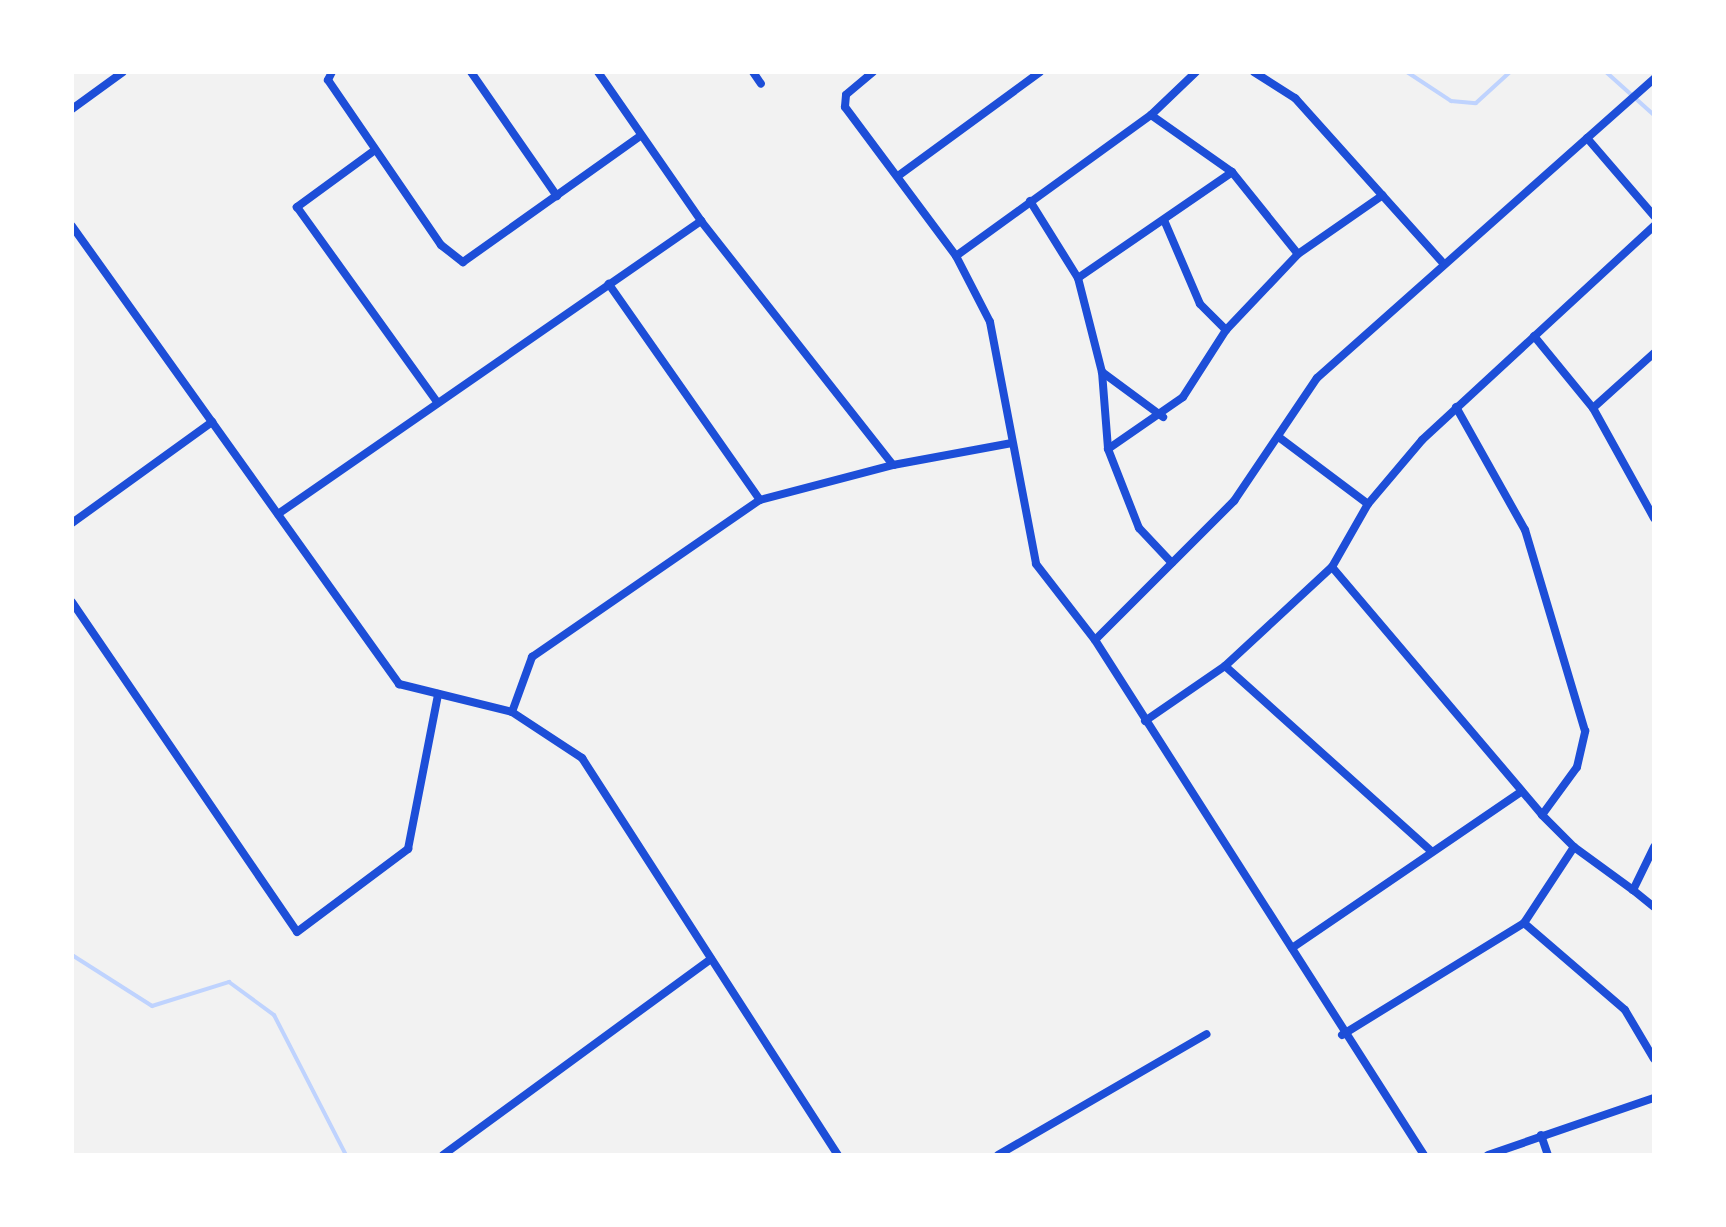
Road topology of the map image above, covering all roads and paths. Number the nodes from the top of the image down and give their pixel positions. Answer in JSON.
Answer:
{"nodes":[{"id":1,"x":122,"y":72,"type":"edge"},
{"id":2,"x":332,"y":72,"type":"edge"},
{"id":3,"x":471,"y":72,"type":"edge"},
{"id":4,"x":598,"y":72,"type":"edge"},
{"id":5,"x":753,"y":72,"type":"edge"},
{"id":6,"x":873,"y":72,"type":"edge"},
{"id":7,"x":1040,"y":72,"type":"edge"},
{"id":8,"x":1196,"y":72,"type":"edge"},
{"id":9,"x":1254,"y":72,"type":"edge"},
{"id":10,"x":1654,"y":79,"type":"edge"},
{"id":11,"x":761,"y":84,"type":"dead end"},
{"id":12,"x":72,"y":109,"type":"edge"},
{"id":13,"x":1151,"y":115,"type":"junction"},
{"id":14,"x":640,"y":136,"type":"junction"},
{"id":15,"x":1587,"y":138,"type":"junction"},
{"id":16,"x":375,"y":150,"type":"junction"},
{"id":17,"x":1232,"y":172,"type":"junction"},
{"id":18,"x":898,"y":176,"type":"junction"},
{"id":19,"x":1383,"y":195,"type":"junction"},
{"id":20,"x":557,"y":196,"type":"junction"},
{"id":21,"x":1030,"y":201,"type":"junction"},
{"id":22,"x":1654,"y":216,"type":"edge"},
{"id":23,"x":1164,"y":220,"type":"junction"},
{"id":24,"x":701,"y":221,"type":"junction"},
{"id":25,"x":72,"y":226,"type":"edge"},
{"id":26,"x":1654,"y":226,"type":"edge"},
{"id":27,"x":1298,"y":254,"type":"junction"},
{"id":28,"x":956,"y":256,"type":"junction"},
{"id":29,"x":1441,"y":261,"type":"junction"},
{"id":30,"x":1078,"y":278,"type":"junction"},
{"id":31,"x":609,"y":284,"type":"junction"},
{"id":32,"x":1226,"y":330,"type":"junction"},
{"id":33,"x":1534,"y":336,"type":"junction"},
{"id":34,"x":1654,"y":353,"type":"edge"},
{"id":35,"x":1102,"y":372,"type":"junction"},
{"id":36,"x":438,"y":403,"type":"junction"},
{"id":37,"x":1456,"y":407,"type":"junction"},
{"id":38,"x":1593,"y":408,"type":"junction"},
{"id":39,"x":1163,"y":417,"type":"junction"},
{"id":40,"x":212,"y":422,"type":"junction"},
{"id":41,"x":1280,"y":438,"type":"junction"},
{"id":42,"x":1012,"y":443,"type":"junction"},
{"id":43,"x":1108,"y":449,"type":"junction"},
{"id":44,"x":893,"y":465,"type":"junction"},
{"id":45,"x":760,"y":500,"type":"junction"},
{"id":46,"x":1368,"y":504,"type":"junction"},
{"id":47,"x":278,"y":514,"type":"junction"},
{"id":48,"x":1654,"y":518,"type":"edge"},
{"id":49,"x":72,"y":523,"type":"edge"},
{"id":50,"x":1172,"y":563,"type":"junction"},
{"id":51,"x":1332,"y":567,"type":"junction"},
{"id":52,"x":72,"y":602,"type":"edge"},
{"id":53,"x":1095,"y":640,"type":"junction"},
{"id":54,"x":1225,"y":666,"type":"junction"},
{"id":55,"x":438,"y":694,"type":"junction"},
{"id":56,"x":512,"y":712,"type":"junction"},
{"id":57,"x":1145,"y":721,"type":"junction"},
{"id":58,"x":1522,"y":791,"type":"junction"},
{"id":59,"x":1542,"y":815,"type":"junction"},
{"id":60,"x":1574,"y":847,"type":"junction"},
{"id":61,"x":1654,"y":847,"type":"edge"},
{"id":62,"x":1432,"y":852,"type":"junction"},
{"id":63,"x":1633,"y":890,"type":"junction"},
{"id":64,"x":1654,"y":907,"type":"edge"},
{"id":65,"x":1524,"y":923,"type":"junction"},
{"id":66,"x":1292,"y":948,"type":"junction"},
{"id":67,"x":711,"y":959,"type":"junction"},
{"id":68,"x":1207,"y":1034,"type":"dead end"},
{"id":69,"x":1342,"y":1035,"type":"junction"},
{"id":70,"x":1654,"y":1059,"type":"edge"},
{"id":71,"x":1654,"y":1098,"type":"edge"},
{"id":72,"x":1541,"y":1135,"type":"junction"},
{"id":73,"x":443,"y":1155,"type":"edge"},
{"id":74,"x":838,"y":1155,"type":"edge"},
{"id":75,"x":998,"y":1155,"type":"edge"},
{"id":76,"x":1424,"y":1155,"type":"edge"},
{"id":77,"x":1488,"y":1155,"type":"edge"},
{"id":78,"x":1548,"y":1155,"type":"edge"}],
"edges":[{"from":1,"to":12,"type":"street"},
{"from":2,"to":16,"type":"street"},
{"from":3,"to":20,"type":"street"},
{"from":4,"to":14,"type":"street"},
{"from":5,"to":11,"type":"street"},
{"from":6,"to":18,"type":"street"},
{"from":7,"to":18,"type":"street"},
{"from":8,"to":13,"type":"street"},
{"from":9,"to":19,"type":"street"},
{"from":10,"to":15,"type":"street"},
{"from":13,"to":17,"type":"street"},
{"from":13,"to":21,"type":"street"},
{"from":14,"to":20,"type":"street"},
{"from":14,"to":24,"type":"street"},
{"from":15,"to":22,"type":"street"},
{"from":15,"to":29,"type":"street"},
{"from":16,"to":20,"type":"street"},
{"from":16,"to":36,"type":"street"},
{"from":17,"to":23,"type":"street"},
{"from":17,"to":27,"type":"street"},
{"from":18,"to":28,"type":"street"},
{"from":19,"to":27,"type":"street"},
{"from":19,"to":29,"type":"street"},
{"from":21,"to":28,"type":"street"},
{"from":21,"to":30,"type":"street"},
{"from":23,"to":30,"type":"street"},
{"from":23,"to":32,"type":"street"},
{"from":24,"to":31,"type":"street"},
{"from":24,"to":44,"type":"street"},
{"from":25,"to":40,"type":"street"},
{"from":26,"to":33,"type":"street"},
{"from":27,"to":32,"type":"street"},
{"from":28,"to":42,"type":"street"},
{"from":29,"to":41,"type":"street"},
{"from":30,"to":35,"type":"street"},
{"from":31,"to":36,"type":"street"},
{"from":31,"to":45,"type":"street"},
{"from":32,"to":39,"type":"street"},
{"from":33,"to":37,"type":"street"},
{"from":33,"to":38,"type":"street"},
{"from":34,"to":38,"type":"street"},
{"from":35,"to":39,"type":"street"},
{"from":35,"to":43,"type":"street"},
{"from":36,"to":47,"type":"street"},
{"from":37,"to":46,"type":"street"},
{"from":37,"to":59,"type":"street"},
{"from":38,"to":48,"type":"street"},
{"from":39,"to":43,"type":"street"},
{"from":40,"to":47,"type":"street"},
{"from":40,"to":49,"type":"street"},
{"from":41,"to":46,"type":"street"},
{"from":41,"to":50,"type":"street"},
{"from":42,"to":44,"type":"street"},
{"from":42,"to":53,"type":"street"},
{"from":43,"to":50,"type":"street"},
{"from":44,"to":45,"type":"street"},
{"from":45,"to":56,"type":"street"},
{"from":46,"to":51,"type":"street"},
{"from":47,"to":55,"type":"street"},
{"from":50,"to":53,"type":"street"},
{"from":51,"to":54,"type":"street"},
{"from":51,"to":58,"type":"street"},
{"from":52,"to":55,"type":"street"},
{"from":53,"to":57,"type":"street"},
{"from":54,"to":57,"type":"street"},
{"from":54,"to":62,"type":"street"},
{"from":55,"to":56,"type":"street"},
{"from":56,"to":67,"type":"street"},
{"from":57,"to":66,"type":"street"},
{"from":58,"to":59,"type":"street"},
{"from":58,"to":62,"type":"street"},
{"from":59,"to":60,"type":"street"},
{"from":60,"to":63,"type":"street"},
{"from":60,"to":65,"type":"street"},
{"from":61,"to":63,"type":"street"},
{"from":62,"to":66,"type":"street"},
{"from":63,"to":64,"type":"street"},
{"from":65,"to":69,"type":"street"},
{"from":65,"to":70,"type":"street"},
{"from":66,"to":69,"type":"street"},
{"from":67,"to":73,"type":"street"},
{"from":67,"to":74,"type":"street"},
{"from":68,"to":75,"type":"street"},
{"from":69,"to":76,"type":"street"},
{"from":71,"to":72,"type":"street"},
{"from":72,"to":77,"type":"street"},
{"from":72,"to":78,"type":"street"}]}
